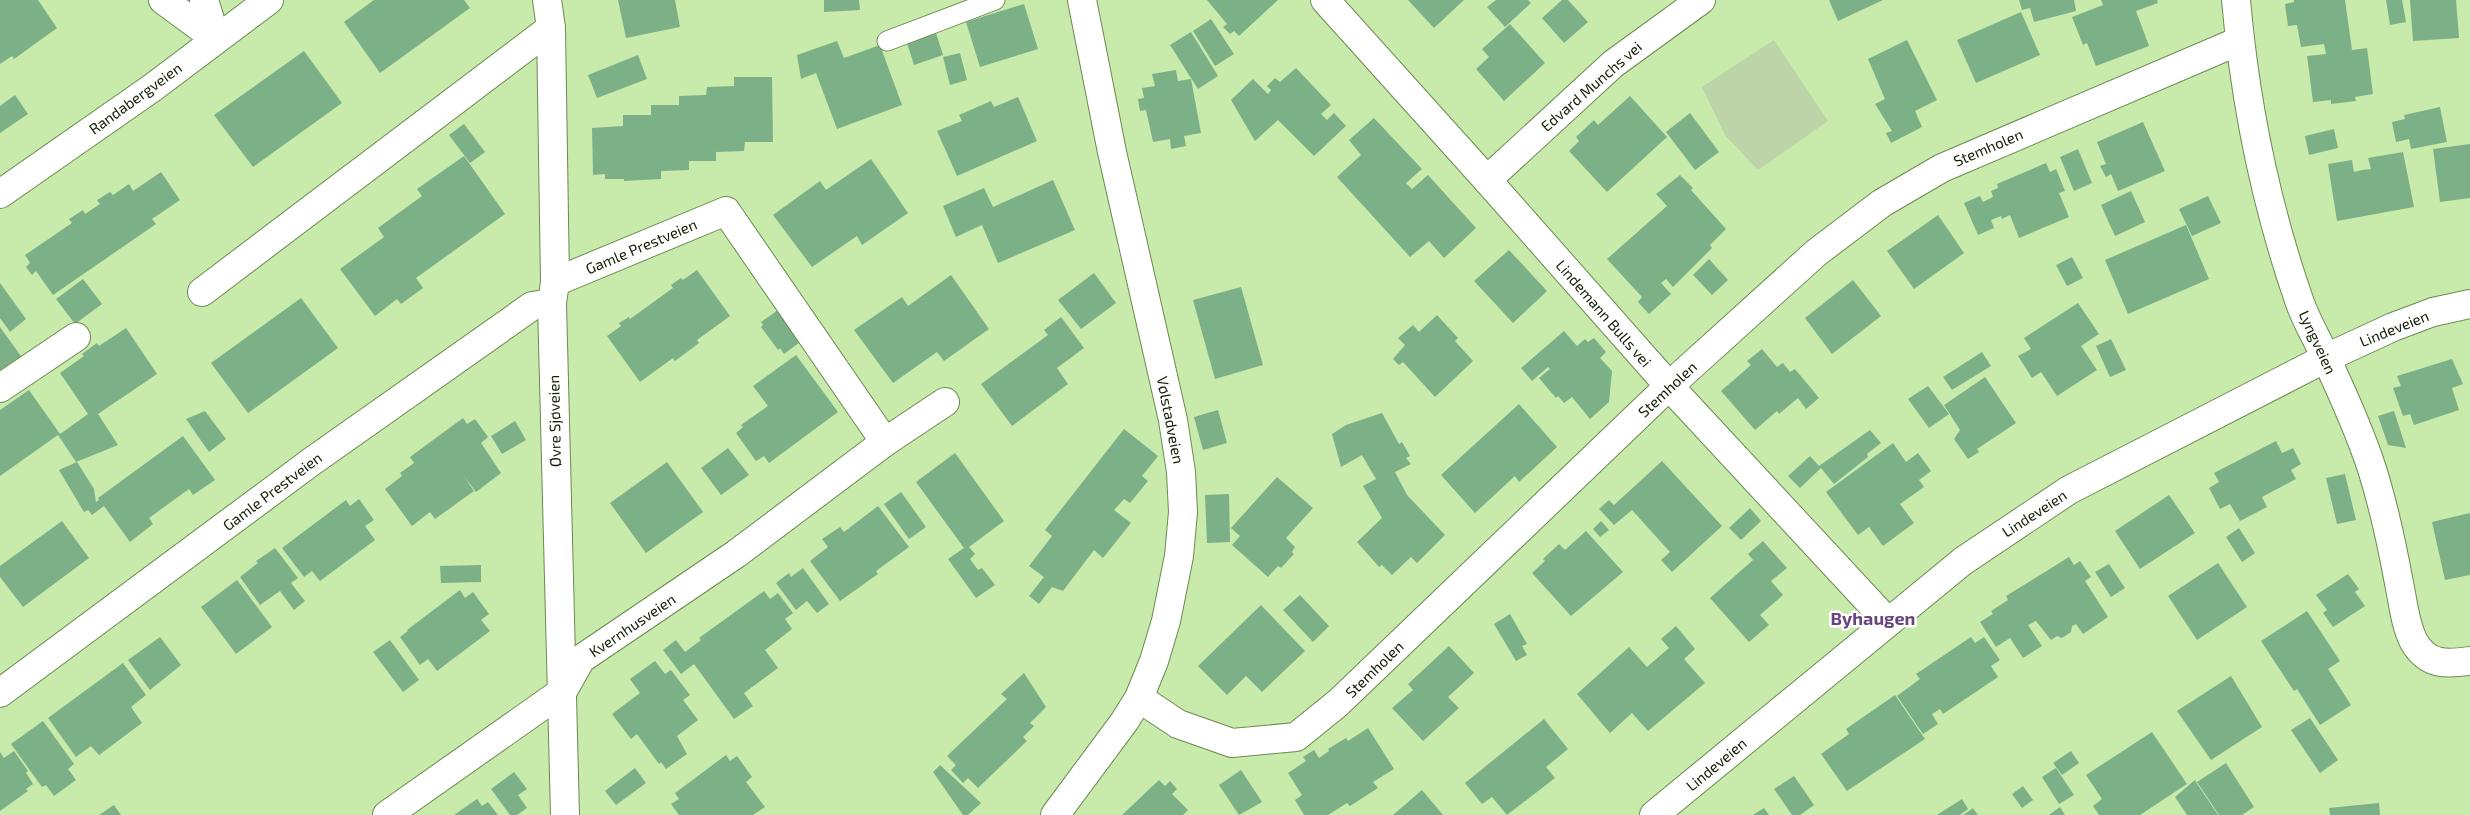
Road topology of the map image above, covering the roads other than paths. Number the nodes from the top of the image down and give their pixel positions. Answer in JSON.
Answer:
{"nodes":[{"id":1,"x":163,"y":0,"type":"edge"},
{"id":2,"x":204,"y":0,"type":"edge"},
{"id":3,"x":269,"y":0,"type":"edge"},
{"id":4,"x":546,"y":0,"type":"edge"},
{"id":5,"x":995,"y":0,"type":"edge"},
{"id":6,"x":1082,"y":0,"type":"edge"},
{"id":7,"x":1325,"y":0,"type":"edge"},
{"id":8,"x":1701,"y":0,"type":"edge"},
{"id":9,"x":2236,"y":0,"type":"edge"},
{"id":10,"x":551,"y":28,"type":"junction"},
{"id":11,"x":216,"y":39,"type":"junction"},
{"id":12,"x":887,"y":41,"type":"dead end"},
{"id":13,"x":2239,"y":41,"type":"junction"},
{"id":14,"x":1488,"y":180,"type":"junction"},
{"id":15,"x":0,"y":194,"type":"edge"},
{"id":16,"x":202,"y":292,"type":"dead end"},
{"id":17,"x":553,"y":292,"type":"junction"},
{"id":18,"x":2470,"y":304,"type":"edge"},
{"id":19,"x":76,"y":337,"type":"dead end"},
{"id":20,"x":2326,"y":358,"type":"junction"},
{"id":21,"x":1669,"y":386,"type":"junction"},
{"id":22,"x":0,"y":388,"type":"edge"},
{"id":23,"x":945,"y":402,"type":"dead end"},
{"id":24,"x":885,"y":442,"type":"junction"},
{"id":25,"x":1888,"y":622,"type":"junction"},
{"id":26,"x":2470,"y":661,"type":"edge"},
{"id":27,"x":562,"y":692,"type":"junction"},
{"id":28,"x":0,"y":693,"type":"edge"},
{"id":29,"x":1139,"y":698,"type":"junction"},
{"id":30,"x":387,"y":815,"type":"edge"},
{"id":31,"x":565,"y":815,"type":"edge"},
{"id":32,"x":1055,"y":815,"type":"edge"},
{"id":33,"x":1654,"y":815,"type":"edge"}],
"edges":[{"from":1,"to":11,"type":"street"},
{"from":2,"to":11,"type":"street"},
{"from":3,"to":11,"type":"street","name":"Randabergveien"},
{"from":4,"to":10,"type":"street","name":"Øvre Sjøveien"},
{"from":5,"to":12,"type":"lane"},
{"from":6,"to":29,"type":"street","name":"Vølstadveien"},
{"from":7,"to":14,"type":"street","name":"Lindemann Bulls vei"},
{"from":8,"to":14,"type":"street","name":"Edvard Munchs vei"},
{"from":9,"to":13,"type":"street","name":"Lyngveien"},
{"from":10,"to":16,"type":"street"},
{"from":10,"to":17,"type":"street","name":"Øvre Sjøveien"},
{"from":11,"to":15,"type":"street","name":"Randabergveien"},
{"from":13,"to":20,"type":"street","name":"Lyngveien"},
{"from":13,"to":21,"type":"street","name":"Stemholen"},
{"from":14,"to":21,"type":"street","name":"Lindemann Bulls vei"},
{"from":17,"to":24,"type":"street","name":"Gamle Prestveien"},
{"from":17,"to":27,"type":"street","name":"Øvre Sjøveien"},
{"from":17,"to":28,"type":"street","name":"Gamle Prestveien"},
{"from":18,"to":20,"type":"street","name":"Lindeveien"},
{"from":19,"to":22,"type":"street"},
{"from":20,"to":25,"type":"street","name":"Lindeveien"},
{"from":20,"to":26,"type":"street","name":"Lyngveien"},
{"from":21,"to":25,"type":"street","name":"Lindemann Bulls vei"},
{"from":21,"to":29,"type":"street","name":"Stemholen"},
{"from":23,"to":24,"type":"street","name":"Kvernhusveien"},
{"from":24,"to":27,"type":"street","name":"Kvernhusveien"},
{"from":25,"to":33,"type":"street","name":"Lindeveien"},
{"from":27,"to":30,"type":"street","name":"Kvernhusveien"},
{"from":27,"to":31,"type":"street","name":"Øvre Sjøveien"},
{"from":29,"to":32,"type":"street","name":"Vølstadveien"}]}
